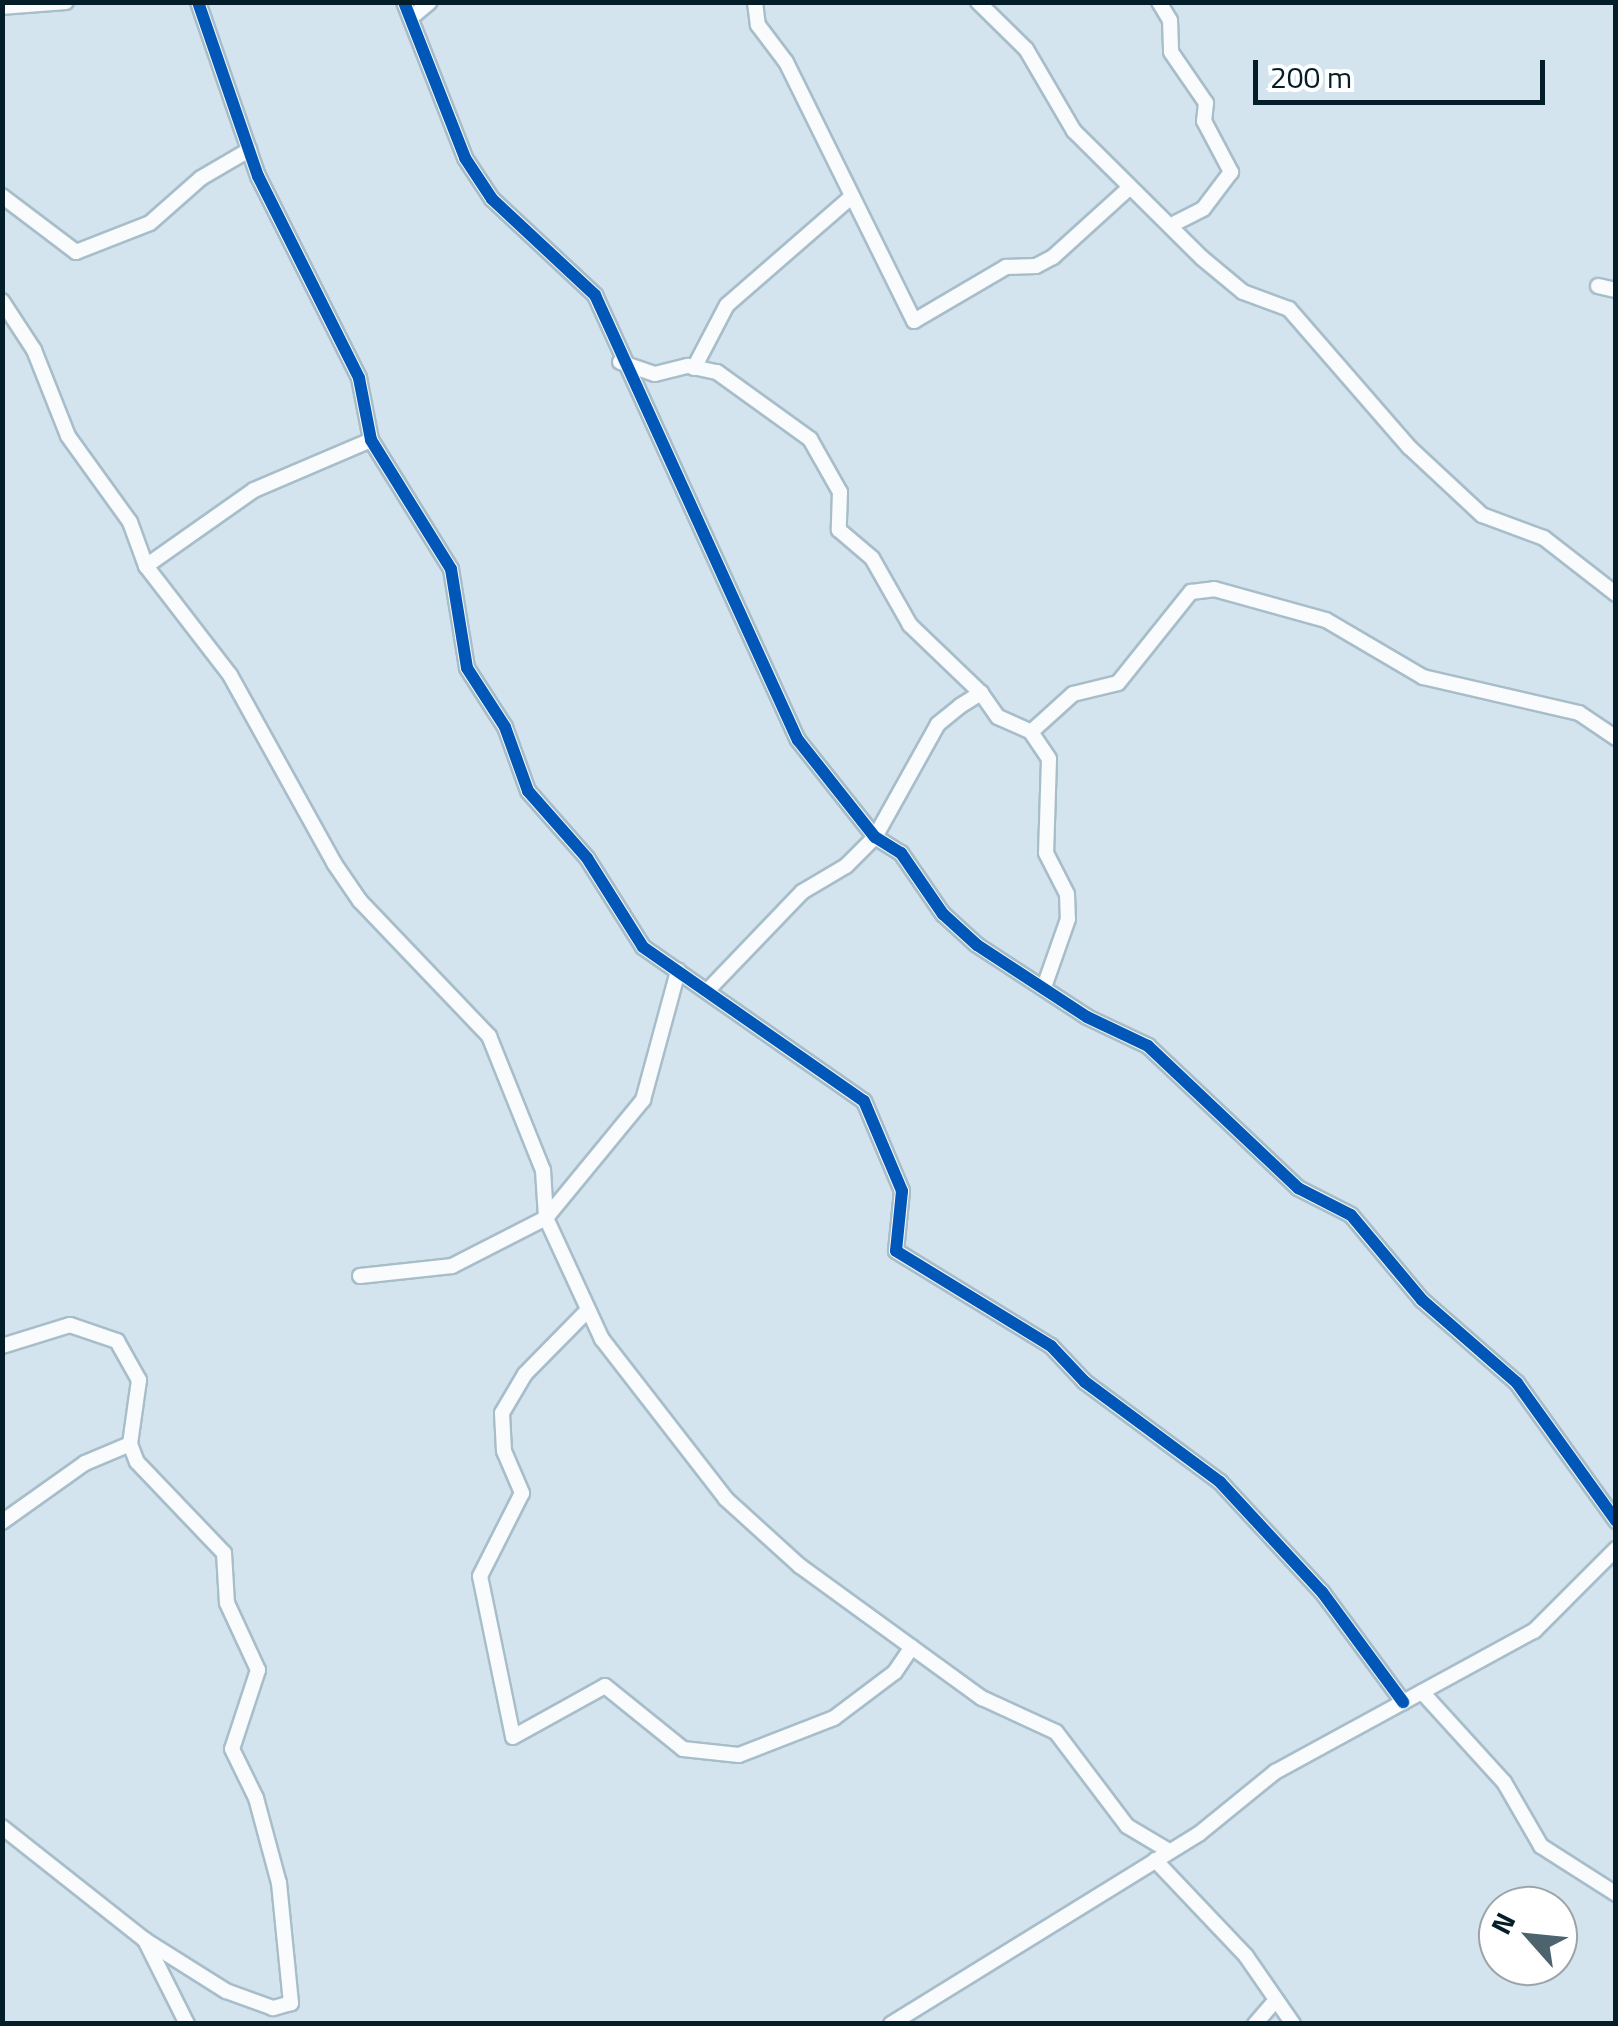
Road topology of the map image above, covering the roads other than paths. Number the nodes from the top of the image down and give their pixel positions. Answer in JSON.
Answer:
{"nodes":[{"id":1,"x":66,"y":2,"type":"edge"},
{"id":2,"x":198,"y":2,"type":"edge"},
{"id":3,"x":404,"y":2,"type":"edge"},
{"id":4,"x":430,"y":2,"type":"edge"},
{"id":5,"x":755,"y":2,"type":"edge"},
{"id":6,"x":978,"y":2,"type":"edge"},
{"id":7,"x":1159,"y":2,"type":"edge"},
{"id":8,"x":2,"y":7,"type":"edge"},
{"id":9,"x":412,"y":17,"type":"junction"},
{"id":10,"x":249,"y":150,"type":"junction"},
{"id":11,"x":1129,"y":188,"type":"junction"},
{"id":12,"x":2,"y":196,"type":"edge"},
{"id":13,"x":850,"y":198,"type":"junction"},
{"id":14,"x":1175,"y":223,"type":"junction"},
{"id":15,"x":1598,"y":286,"type":"dead end"},
{"id":16,"x":1616,"y":290,"type":"edge"},
{"id":17,"x":2,"y":301,"type":"edge"},
{"id":18,"x":620,"y":362,"type":"junction"},
{"id":19,"x":694,"y":368,"type":"junction"},
{"id":20,"x":370,"y":440,"type":"junction"},
{"id":21,"x":146,"y":566,"type":"junction"},
{"id":22,"x":1616,"y":594,"type":"edge"},
{"id":23,"x":981,"y":693,"type":"junction"},
{"id":24,"x":1031,"y":732,"type":"junction"},
{"id":25,"x":1616,"y":738,"type":"edge"},
{"id":26,"x":875,"y":837,"type":"junction"},
{"id":27,"x":678,"y":971,"type":"junction"},
{"id":28,"x":1044,"y":988,"type":"junction"},
{"id":29,"x":708,"y":990,"type":"junction"},
{"id":30,"x":546,"y":1218,"type":"junction"},
{"id":31,"x":360,"y":1276,"type":"dead end"},
{"id":32,"x":584,"y":1314,"type":"junction"},
{"id":33,"x":2,"y":1346,"type":"edge"},
{"id":34,"x":130,"y":1444,"type":"junction"},
{"id":35,"x":1616,"y":1521,"type":"edge"},
{"id":36,"x":2,"y":1522,"type":"edge"},
{"id":37,"x":1616,"y":1549,"type":"edge"},
{"id":38,"x":912,"y":1647,"type":"junction"},
{"id":39,"x":1422,"y":1692,"type":"junction"},
{"id":40,"x":1402,"y":1702,"type":"junction"},
{"id":41,"x":2,"y":1827,"type":"edge"},
{"id":42,"x":1170,"y":1851,"type":"junction"},
{"id":43,"x":1155,"y":1860,"type":"junction"},
{"id":44,"x":1616,"y":1894,"type":"edge"},
{"id":45,"x":145,"y":1940,"type":"junction"},
{"id":46,"x":1273,"y":2002,"type":"junction"},
{"id":47,"x":187,"y":2024,"type":"edge"},
{"id":48,"x":891,"y":2024,"type":"edge"},
{"id":49,"x":1255,"y":2024,"type":"edge"},
{"id":50,"x":1293,"y":2024,"type":"edge"}],
"edges":[{"from":1,"to":8,"type":"street"},
{"from":2,"to":10,"type":"street"},
{"from":3,"to":9,"type":"street"},
{"from":4,"to":9,"type":"street"},
{"from":5,"to":13,"type":"street"},
{"from":6,"to":11,"type":"street"},
{"from":7,"to":14,"type":"street"},
{"from":9,"to":18,"type":"street"},
{"from":10,"to":12,"type":"street"},
{"from":10,"to":20,"type":"street"},
{"from":11,"to":13,"type":"street"},
{"from":11,"to":14,"type":"street"},
{"from":13,"to":19,"type":"street"},
{"from":14,"to":22,"type":"street"},
{"from":15,"to":16,"type":"street"},
{"from":17,"to":21,"type":"street"},
{"from":18,"to":19,"type":"street"},
{"from":18,"to":26,"type":"street"},
{"from":19,"to":23,"type":"street"},
{"from":20,"to":21,"type":"street"},
{"from":20,"to":27,"type":"street"},
{"from":21,"to":30,"type":"street"},
{"from":23,"to":24,"type":"street"},
{"from":23,"to":26,"type":"street"},
{"from":24,"to":25,"type":"street"},
{"from":24,"to":28,"type":"street"},
{"from":26,"to":28,"type":"street"},
{"from":26,"to":29,"type":"street"},
{"from":27,"to":29,"type":"street"},
{"from":27,"to":30,"type":"street"},
{"from":28,"to":35,"type":"street"},
{"from":29,"to":40,"type":"street"},
{"from":30,"to":31,"type":"street"},
{"from":30,"to":32,"type":"street"},
{"from":32,"to":38,"type":"street"},
{"from":32,"to":38,"type":"street"},
{"from":33,"to":34,"type":"street"},
{"from":34,"to":36,"type":"street"},
{"from":34,"to":45,"type":"street"},
{"from":37,"to":39,"type":"street"},
{"from":38,"to":42,"type":"street"},
{"from":39,"to":40,"type":"street"},
{"from":39,"to":44,"type":"street"},
{"from":40,"to":42,"type":"street"},
{"from":41,"to":45,"type":"street"},
{"from":42,"to":43,"type":"street"},
{"from":43,"to":46,"type":"street"},
{"from":43,"to":48,"type":"street"},
{"from":45,"to":47,"type":"street"},
{"from":46,"to":49,"type":"street"},
{"from":46,"to":50,"type":"street"}]}
